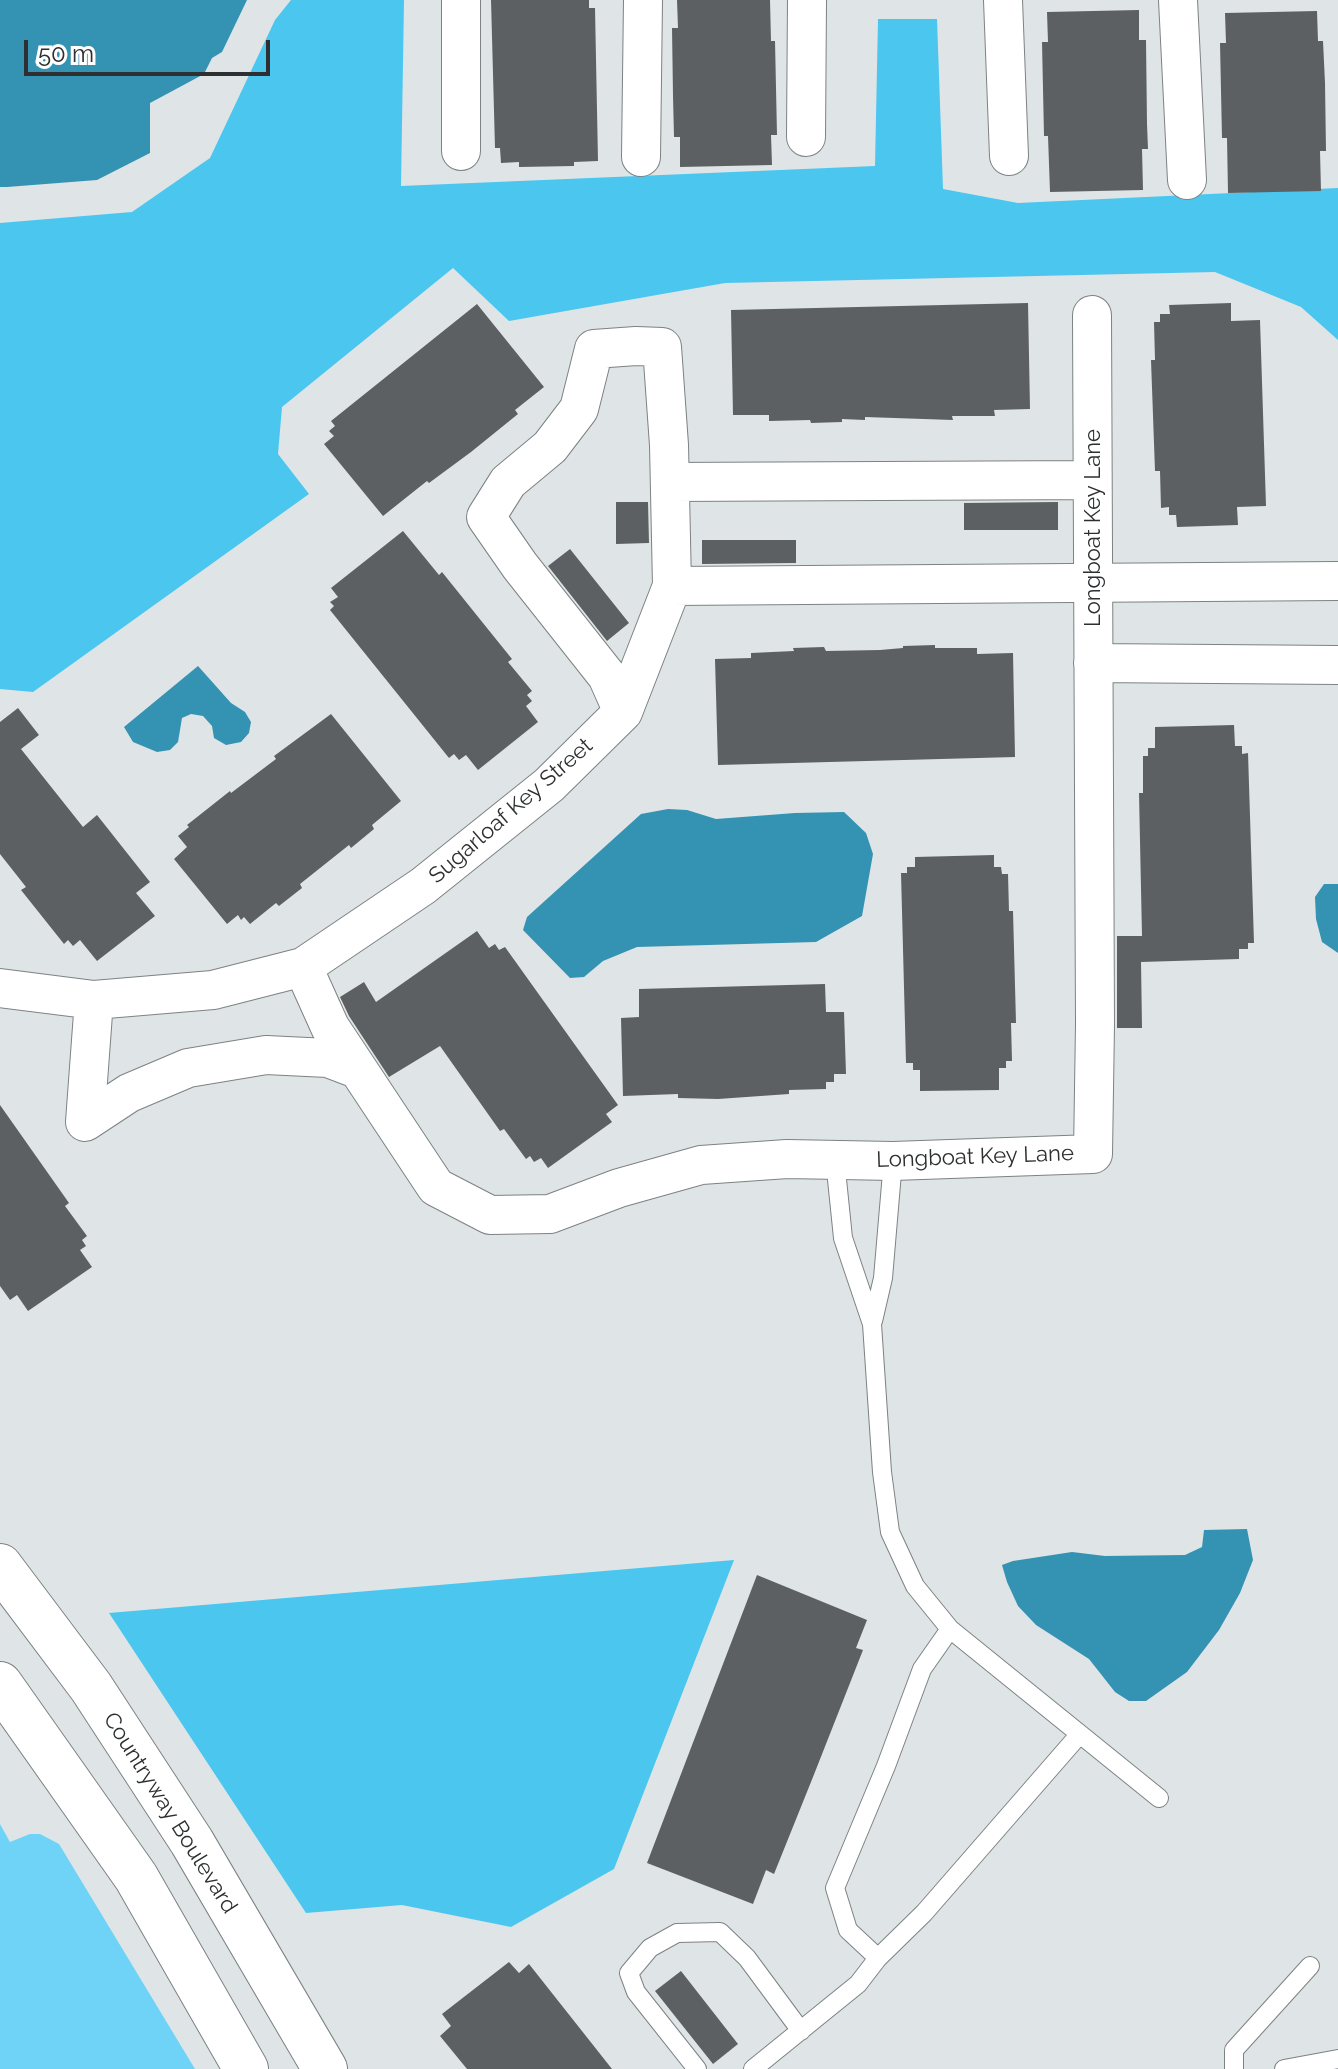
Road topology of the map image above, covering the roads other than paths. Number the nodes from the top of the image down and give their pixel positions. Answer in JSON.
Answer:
{"nodes":[{"id":1,"x":461,"y":0,"type":"edge"},
{"id":2,"x":643,"y":0,"type":"edge"},
{"id":3,"x":807,"y":0,"type":"edge"},
{"id":4,"x":1003,"y":0,"type":"edge"},
{"id":5,"x":1178,"y":0,"type":"edge"},
{"id":6,"x":806,"y":137,"type":"dead end"},
{"id":7,"x":461,"y":151,"type":"dead end"},
{"id":8,"x":1009,"y":156,"type":"dead end"},
{"id":9,"x":641,"y":157,"type":"dead end"},
{"id":10,"x":1187,"y":180,"type":"dead end"},
{"id":11,"x":1092,"y":315,"type":"dead end"},
{"id":12,"x":1092,"y":480,"type":"junction"},
{"id":13,"x":670,"y":482,"type":"junction"},
{"id":14,"x":1338,"y":581,"type":"edge"},
{"id":15,"x":1093,"y":582,"type":"junction"},
{"id":16,"x":672,"y":586,"type":"junction"},
{"id":17,"x":1093,"y":663,"type":"junction"},
{"id":18,"x":1338,"y":665,"type":"edge"},
{"id":19,"x":623,"y":712,"type":"junction"},
{"id":20,"x":303,"y":967,"type":"junction"},
{"id":21,"x":0,"y":988,"type":"edge"},
{"id":22,"x":94,"y":1000,"type":"junction"},
{"id":23,"x":357,"y":1069,"type":"junction"},
{"id":24,"x":835,"y":1160,"type":"junction"},
{"id":25,"x":893,"y":1161,"type":"junction"},
{"id":26,"x":872,"y":1324,"type":"junction"},
{"id":27,"x":0,"y":1566,"type":"edge"},
{"id":28,"x":950,"y":1629,"type":"junction"},
{"id":29,"x":0,"y":1684,"type":"edge"},
{"id":30,"x":116,"y":1724,"type":"junction"},
{"id":31,"x":1079,"y":1735,"type":"junction"},
{"id":32,"x":56,"y":1762,"type":"junction"},
{"id":33,"x":1159,"y":1798,"type":"dead end"},
{"id":34,"x":878,"y":1958,"type":"junction"},
{"id":35,"x":1310,"y":1966,"type":"dead end"},
{"id":36,"x":801,"y":2031,"type":"dead end"},
{"id":37,"x":1338,"y":2059,"type":"edge"},
{"id":38,"x":246,"y":2069,"type":"edge"},
{"id":39,"x":325,"y":2069,"type":"edge"},
{"id":40,"x":697,"y":2069,"type":"edge"},
{"id":41,"x":753,"y":2069,"type":"edge"},
{"id":42,"x":1234,"y":2069,"type":"edge"},
{"id":43,"x":1284,"y":2069,"type":"edge"}],
"edges":[{"from":1,"to":7,"type":"street"},
{"from":2,"to":9,"type":"street"},
{"from":3,"to":6,"type":"street"},
{"from":4,"to":8,"type":"street"},
{"from":5,"to":10,"type":"street"},
{"from":11,"to":12,"type":"street","name":"Longboat Key Lane"},
{"from":12,"to":13,"type":"street"},
{"from":12,"to":15,"type":"street","name":"Longboat Key Lane"},
{"from":13,"to":16,"type":"street"},
{"from":13,"to":19,"type":"street"},
{"from":14,"to":15,"type":"street"},
{"from":15,"to":16,"type":"street"},
{"from":15,"to":17,"type":"street","name":"Longboat Key Lane"},
{"from":16,"to":19,"type":"street","name":"Sugarloaf Key Street"},
{"from":17,"to":18,"type":"street"},
{"from":17,"to":25,"type":"street","name":"Longboat Key Lane"},
{"from":19,"to":20,"type":"street","name":"Sugarloaf Key Street"},
{"from":20,"to":22,"type":"street","name":"Sugarloaf Key Street"},
{"from":20,"to":23,"type":"street","name":"Longboat Key Lane"},
{"from":21,"to":22,"type":"street","name":"Sugarloaf Key Street"},
{"from":22,"to":23,"type":"street"},
{"from":23,"to":24,"type":"street","name":"Longboat Key Lane"},
{"from":24,"to":25,"type":"street","name":"Longboat Key Lane"},
{"from":24,"to":26,"type":"lane"},
{"from":25,"to":26,"type":"lane"},
{"from":26,"to":28,"type":"lane"},
{"from":27,"to":30,"type":"street","name":"Countryway Boulevard"},
{"from":28,"to":31,"type":"lane"},
{"from":28,"to":34,"type":"lane"},
{"from":29,"to":32,"type":"street"},
{"from":30,"to":32,"type":"street"},
{"from":30,"to":39,"type":"street","name":"Countryway Boulevard"},
{"from":31,"to":33,"type":"lane"},
{"from":31,"to":34,"type":"lane"},
{"from":32,"to":38,"type":"street"},
{"from":34,"to":41,"type":"lane"},
{"from":35,"to":42,"type":"lane"},
{"from":36,"to":40,"type":"lane"},
{"from":37,"to":43,"type":"lane"}]}
